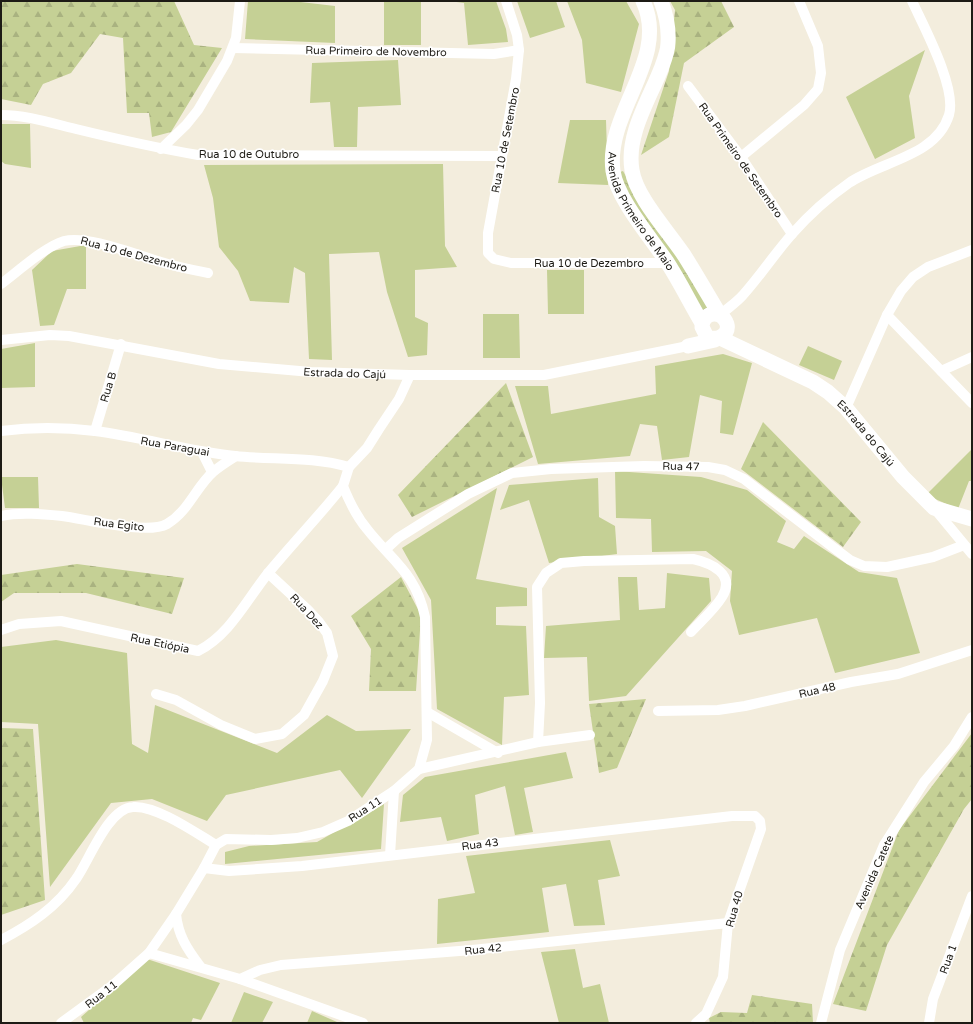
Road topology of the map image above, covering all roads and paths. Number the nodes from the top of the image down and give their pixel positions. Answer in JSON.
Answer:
{"nodes":[{"id":1,"x":240,"y":1,"type":"edge"},
{"id":2,"x":506,"y":1,"type":"edge"},
{"id":3,"x":643,"y":1,"type":"edge"},
{"id":4,"x":661,"y":1,"type":"edge"},
{"id":5,"x":799,"y":1,"type":"edge"},
{"id":6,"x":912,"y":1,"type":"edge"},
{"id":7,"x":233,"y":48,"type":"junction"},
{"id":8,"x":519,"y":50,"type":"junction"},
{"id":9,"x":688,"y":86,"type":"dead end"},
{"id":10,"x":1,"y":115,"type":"edge"},
{"id":11,"x":161,"y":149,"type":"junction"},
{"id":12,"x":501,"y":156,"type":"junction"},
{"id":13,"x":741,"y":157,"type":"junction"},
{"id":14,"x":792,"y":234,"type":"junction"},
{"id":15,"x":972,"y":250,"type":"edge"},
{"id":16,"x":667,"y":262,"type":"junction"},
{"id":17,"x":511,"y":263,"type":"joint"},
{"id":18,"x":208,"y":273,"type":"dead end"},
{"id":19,"x":1,"y":284,"type":"edge"},
{"id":20,"x":887,"y":315,"type":"junction"},
{"id":21,"x":724,"y":319,"type":"junction"},
{"id":22,"x":710,"y":333,"type":"junction"},
{"id":23,"x":1,"y":340,"type":"edge"},
{"id":24,"x":121,"y":344,"type":"junction"},
{"id":25,"x":688,"y":346,"type":"joint"},
{"id":26,"x":753,"y":354,"type":"junction"},
{"id":27,"x":972,"y":356,"type":"edge"},
{"id":28,"x":941,"y":371,"type":"junction"},
{"id":29,"x":410,"y":375,"type":"junction"},
{"id":30,"x":972,"y":403,"type":"edge"},
{"id":31,"x":846,"y":408,"type":"junction"},
{"id":32,"x":1,"y":431,"type":"edge"},
{"id":33,"x":95,"y":431,"type":"junction"},
{"id":34,"x":202,"y":452,"type":"junction"},
{"id":35,"x":236,"y":456,"type":"junction"},
{"id":36,"x":349,"y":467,"type":"junction"},
{"id":37,"x":212,"y":472,"type":"junction"},
{"id":38,"x":343,"y":486,"type":"junction"},
{"id":39,"x":934,"y":508,"type":"junction"},
{"id":40,"x":1,"y":516,"type":"edge"},
{"id":41,"x":972,"y":519,"type":"edge"},
{"id":42,"x":964,"y":545,"type":"junction"},
{"id":43,"x":386,"y":549,"type":"junction"},
{"id":44,"x":972,"y":554,"type":"edge"},
{"id":45,"x":268,"y":573,"type":"junction"},
{"id":46,"x":1,"y":630,"type":"edge"},
{"id":47,"x":691,"y":632,"type":"dead end"},
{"id":48,"x":972,"y":650,"type":"edge"},
{"id":49,"x":156,"y":694,"type":"dead end"},
{"id":50,"x":427,"y":712,"type":"junction"},
{"id":51,"x":658,"y":712,"type":"dead end"},
{"id":52,"x":972,"y":718,"type":"edge"},
{"id":53,"x":590,"y":734,"type":"dead end"},
{"id":54,"x":538,"y":742,"type":"junction"},
{"id":55,"x":498,"y":753,"type":"junction"},
{"id":56,"x":419,"y":769,"type":"junction"},
{"id":57,"x":394,"y":791,"type":"junction"},
{"id":58,"x":755,"y":816,"type":"joint"},
{"id":59,"x":216,"y":845,"type":"junction"},
{"id":60,"x":390,"y":855,"type":"junction"},
{"id":61,"x":204,"y":868,"type":"junction"},
{"id":62,"x":972,"y":896,"type":"edge"},
{"id":63,"x":176,"y":914,"type":"junction"},
{"id":64,"x":728,"y":923,"type":"junction"},
{"id":65,"x":1,"y":940,"type":"edge"},
{"id":66,"x":149,"y":953,"type":"junction"},
{"id":67,"x":200,"y":966,"type":"junction"},
{"id":68,"x":240,"y":979,"type":"junction"},
{"id":69,"x":67,"y":1022,"type":"edge"},
{"id":70,"x":363,"y":1023,"type":"edge"},
{"id":71,"x":696,"y":1023,"type":"edge"},
{"id":72,"x":821,"y":1023,"type":"edge"},
{"id":73,"x":929,"y":1023,"type":"edge"}],
"edges":[{"from":1,"to":7,"type":"street"},
{"from":2,"to":8,"type":"street","name":"Rua 10 de Setembro"},
{"from":3,"to":16,"type":"main road","name":"Avenida Primeiro de Maio"},
{"from":4,"to":21,"type":"main road","name":"Avenida Primeiro de Maio"},
{"from":5,"to":13,"type":"street"},
{"from":6,"to":14,"type":"street"},
{"from":7,"to":8,"type":"street","name":"Rua Primeiro de Novembro"},
{"from":7,"to":11,"type":"street"},
{"from":8,"to":12,"type":"street","name":"Rua 10 de Setembro"},
{"from":9,"to":13,"type":"street","name":"Rua Primeiro de Setembro"},
{"from":10,"to":11,"type":"street","name":"Rua 10 de Outubro"},
{"from":11,"to":12,"type":"street","name":"Rua 10 de Outubro"},
{"from":12,"to":17,"type":"street","name":"Rua 10 de Setembro"},
{"from":13,"to":14,"type":"street","name":"Rua Primeiro de Setembro"},
{"from":14,"to":21,"type":"street"},
{"from":15,"to":20,"type":"street"},
{"from":16,"to":17,"type":"street","name":"Rua 10 de Dezembro"},
{"from":16,"to":22,"type":"main road","name":"Avenida Primeiro de Maio"},
{"from":18,"to":19,"type":"street","name":"Rua 10 de Dezembro"},
{"from":20,"to":28,"type":"street"},
{"from":20,"to":31,"type":"street"},
{"from":21,"to":22,"type":"main road"},
{"from":21,"to":22,"type":"main road","name":"Estrada do Cajú"},
{"from":21,"to":26,"type":"main road","name":"Estrada do Cajú"},
{"from":22,"to":25,"type":"main road","name":"Estrada do Cajú"},
{"from":22,"to":26,"type":"main road","name":"Estrada do Cajú"},
{"from":23,"to":24,"type":"street","name":"Estrada do Cajú"},
{"from":24,"to":29,"type":"street","name":"Estrada do Cajú"},
{"from":24,"to":33,"type":"street","name":"Rua B"},
{"from":25,"to":29,"type":"street","name":"Estrada do Cajú"},
{"from":26,"to":31,"type":"main road","name":"Estrada do Cajú"},
{"from":27,"to":28,"type":"street"},
{"from":28,"to":30,"type":"street"},
{"from":29,"to":36,"type":"street"},
{"from":31,"to":39,"type":"main road","name":"Estrada do Cajú"},
{"from":32,"to":33,"type":"street","name":"Rua Paraguai"},
{"from":33,"to":34,"type":"street","name":"Rua Paraguai"},
{"from":34,"to":35,"type":"street","name":"Rua Paraguai"},
{"from":34,"to":37,"type":"street"},
{"from":35,"to":36,"type":"street","name":"Rua Paraguai"},
{"from":35,"to":37,"type":"street","name":"Rua Egito"},
{"from":36,"to":38,"type":"street"},
{"from":37,"to":40,"type":"street","name":"Rua Egito"},
{"from":38,"to":43,"type":"street"},
{"from":38,"to":45,"type":"street","name":"Rua Etiópia"},
{"from":39,"to":41,"type":"main road","name":"Estrada do Cajú"},
{"from":39,"to":42,"type":"street"},
{"from":42,"to":43,"type":"street","name":"Rua 47"},
{"from":42,"to":44,"type":"street"},
{"from":43,"to":50,"type":"street"},
{"from":45,"to":46,"type":"street","name":"Rua Etiópia"},
{"from":45,"to":49,"type":"street","name":"Rua Dez"},
{"from":47,"to":54,"type":"street"},
{"from":48,"to":51,"type":"street","name":"Rua 48"},
{"from":50,"to":55,"type":"street"},
{"from":50,"to":56,"type":"street"},
{"from":52,"to":72,"type":"street","name":"Avenida Catete"},
{"from":53,"to":54,"type":"street"},
{"from":54,"to":55,"type":"street"},
{"from":55,"to":56,"type":"street"},
{"from":56,"to":57,"type":"street","name":"Rua 11"},
{"from":57,"to":59,"type":"street","name":"Rua 11"},
{"from":57,"to":60,"type":"street"},
{"from":58,"to":60,"type":"street","name":"Rua 43"},
{"from":58,"to":64,"type":"street","name":"Rua 40"},
{"from":59,"to":61,"type":"street","name":"Rua 11"},
{"from":59,"to":65,"type":"street"},
{"from":60,"to":61,"type":"street","name":"Rua 43"},
{"from":61,"to":63,"type":"street","name":"Rua 11"},
{"from":62,"to":73,"type":"street","name":"Rua 1"},
{"from":63,"to":66,"type":"street","name":"Rua 11"},
{"from":63,"to":67,"type":"street"},
{"from":64,"to":68,"type":"street","name":"Rua 42"},
{"from":64,"to":71,"type":"street","name":"Rua 40"},
{"from":66,"to":67,"type":"street"},
{"from":66,"to":69,"type":"street","name":"Rua 11"},
{"from":67,"to":68,"type":"street"},
{"from":68,"to":70,"type":"street"}]}
